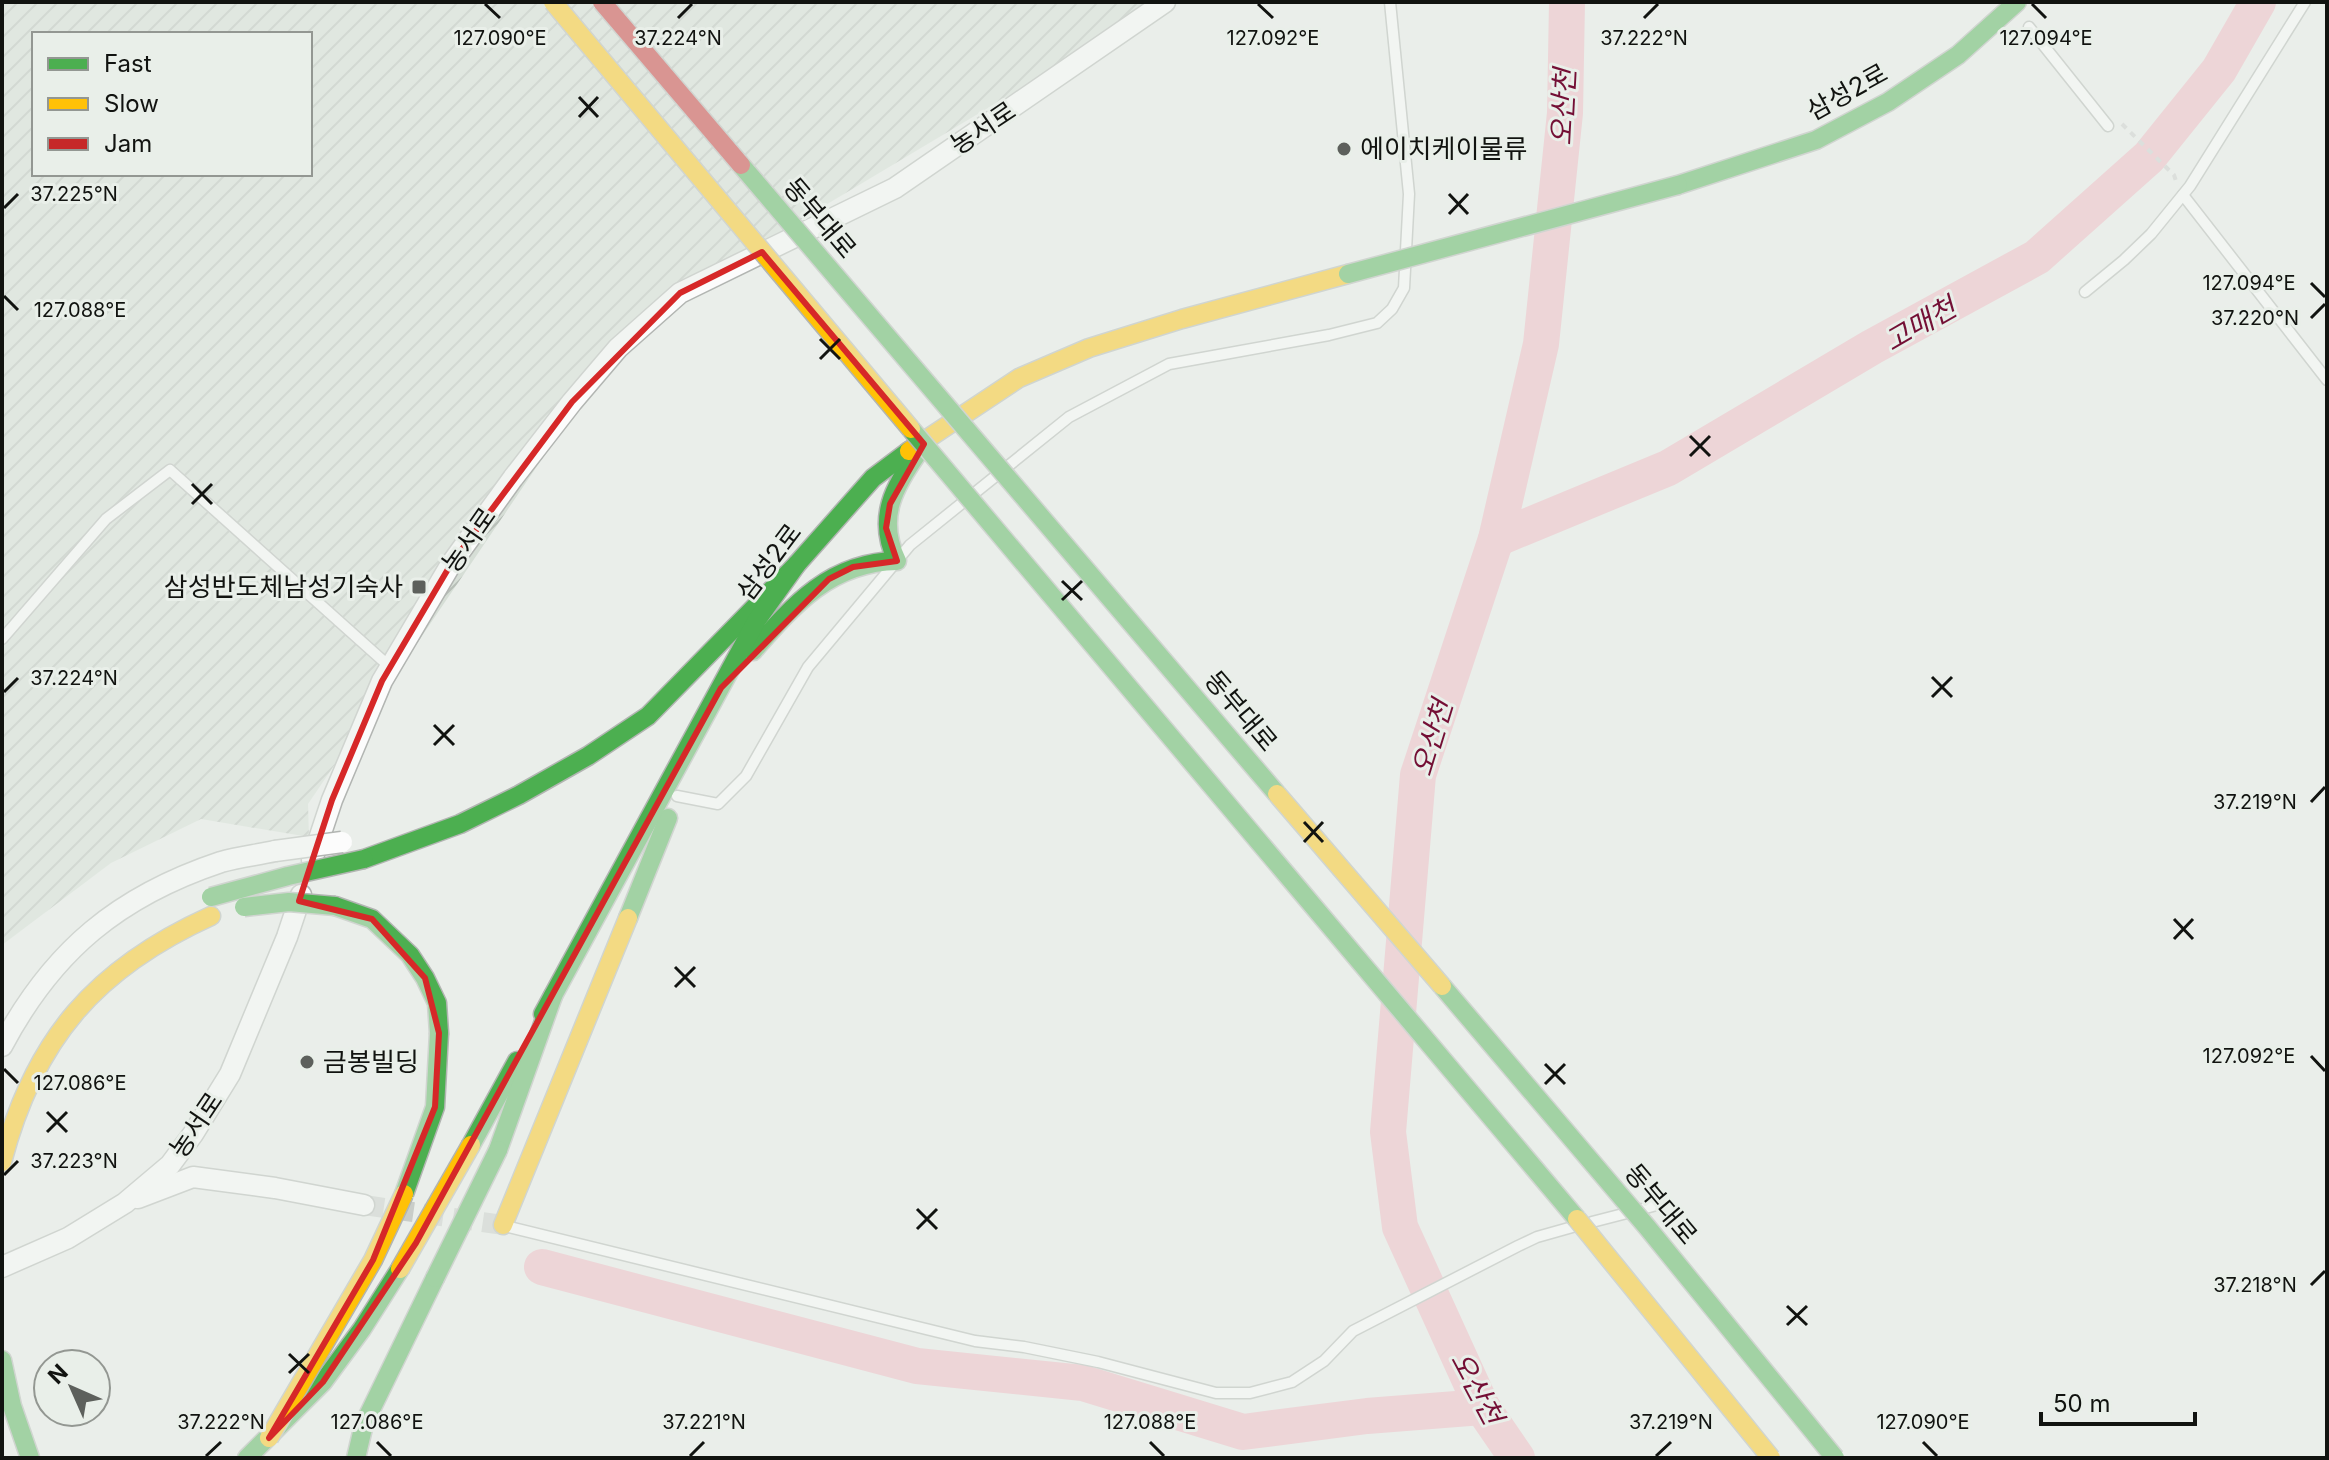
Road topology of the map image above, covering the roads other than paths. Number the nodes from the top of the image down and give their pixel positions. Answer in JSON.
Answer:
{"nodes":[{"id":1,"x":553,"y":2,"type":"edge"},
{"id":2,"x":602,"y":2,"type":"edge"},
{"id":3,"x":1165,"y":2,"type":"edge"},
{"id":4,"x":1390,"y":2,"type":"edge"},
{"id":5,"x":2017,"y":2,"type":"edge"},
{"id":6,"x":2305,"y":2,"type":"edge"},
{"id":7,"x":2029,"y":27,"type":"dead end"},
{"id":8,"x":2108,"y":126,"type":"road end"},
{"id":9,"x":2183,"y":195,"type":"junction"},
{"id":10,"x":2085,"y":292,"type":"dead end"},
{"id":11,"x":2327,"y":380,"type":"edge"},
{"id":12,"x":929,"y":437,"type":"junction"},
{"id":13,"x":897,"y":561,"type":"junction"},
{"id":14,"x":797,"y":564,"type":"junction"},
{"id":15,"x":2,"y":639,"type":"edge"},
{"id":16,"x":390,"y":667,"type":"junction"},
{"id":17,"x":721,"y":688,"type":"junction"},
{"id":18,"x":677,"y":796,"type":"junction"},
{"id":19,"x":409,"y":844,"type":"junction"},
{"id":20,"x":189,"y":905,"type":"dead end"},
{"id":21,"x":211,"y":906,"type":"junction"},
{"id":22,"x":553,"y":996,"type":"junction"},
{"id":23,"x":2,"y":1046,"type":"edge"},
{"id":24,"x":193,"y":1134,"type":"junction"},
{"id":25,"x":2,"y":1162,"type":"edge"},
{"id":26,"x":193,"y":1177,"type":"junction"},
{"id":27,"x":125,"y":1203,"type":"junction"},
{"id":28,"x":1660,"y":1204,"type":"dead end"},
{"id":29,"x":364,"y":1205,"type":"tunnel mouth"},
{"id":30,"x":503,"y":1225,"type":"joint"},
{"id":31,"x":2,"y":1267,"type":"edge"},
{"id":32,"x":2,"y":1360,"type":"edge"},
{"id":33,"x":269,"y":1438,"type":"junction"},
{"id":34,"x":30,"y":1458,"type":"edge"},
{"id":35,"x":247,"y":1458,"type":"edge"},
{"id":36,"x":356,"y":1458,"type":"edge"},
{"id":37,"x":1771,"y":1458,"type":"edge"},
{"id":38,"x":1835,"y":1458,"type":"edge"}],
"edges":[{"from":1,"to":37,"type":"main road","bridge":true},
{"from":2,"to":38,"type":"main road","name":"동부대로","bridge":true},
{"from":3,"to":16,"type":"street","name":"농서로"},
{"from":4,"to":13,"type":"lane"},
{"from":5,"to":12,"type":"main road","name":"삼성2로","bridge":true},
{"from":6,"to":9,"type":"lane"},
{"from":7,"to":8,"type":"lane"},
{"from":9,"to":10,"type":"lane"},
{"from":9,"to":11,"type":"lane"},
{"from":12,"to":13,"type":"main road"},
{"from":12,"to":14,"type":"main road","name":"삼성2로"},
{"from":13,"to":17,"type":"main road"},
{"from":13,"to":18,"type":"lane"},
{"from":14,"to":17,"type":"main road","name":"삼성2로"},
{"from":14,"to":19,"type":"main road"},
{"from":15,"to":16,"type":"lane"},
{"from":16,"to":24,"type":"street","name":"농서로"},
{"from":17,"to":18,"type":"main road"},
{"from":17,"to":22,"type":"main road","name":"삼성2로"},
{"from":18,"to":30,"type":"main road"},
{"from":19,"to":21,"type":"main road","bridge":true},
{"from":19,"to":23,"type":"street","bridge":true},
{"from":20,"to":21,"type":"main road"},
{"from":21,"to":25,"type":"main road"},
{"from":21,"to":33,"type":"main road","bridge":true},
{"from":22,"to":33,"type":"main road","name":"삼성2로","bridge":true},
{"from":22,"to":36,"type":"main road","bridge":true},
{"from":24,"to":26,"type":"street"},
{"from":24,"to":27,"type":"street","name":"농서로"},
{"from":26,"to":27,"type":"street"},
{"from":26,"to":29,"type":"street"},
{"from":27,"to":31,"type":"street","name":"농서로"},
{"from":28,"to":30,"type":"lane"},
{"from":32,"to":34,"type":"main road"},
{"from":33,"to":35,"type":"main road"}]}
